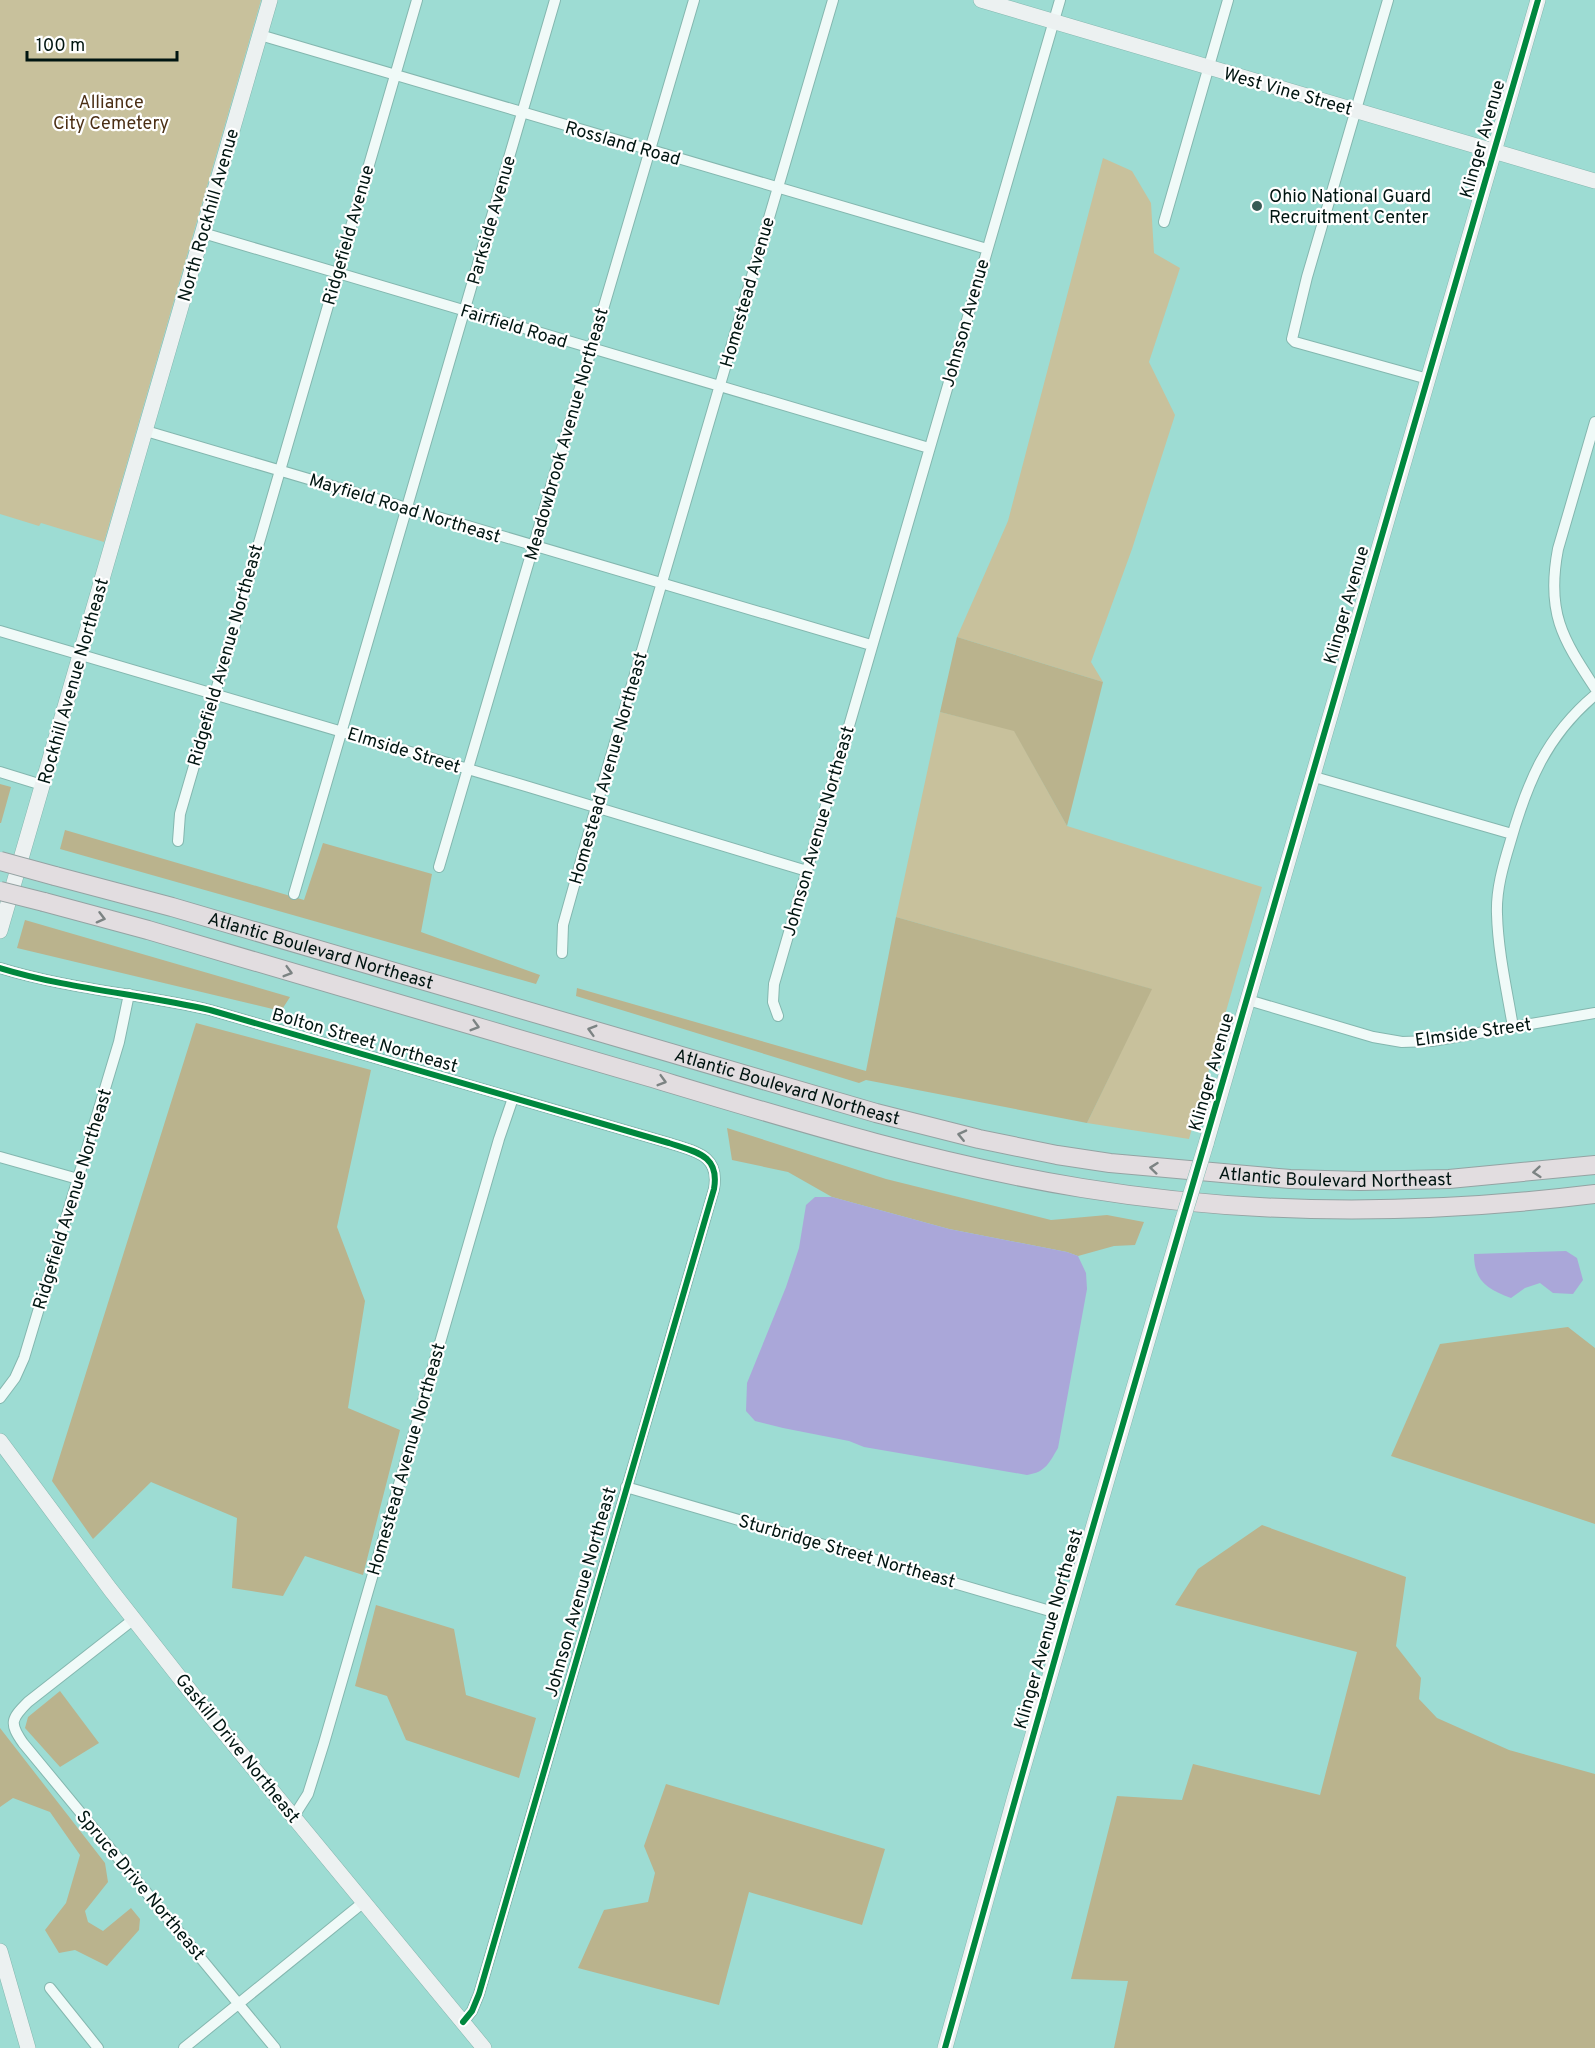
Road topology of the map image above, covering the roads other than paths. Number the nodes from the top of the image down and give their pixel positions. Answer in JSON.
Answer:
{"nodes":[{"id":1,"x":270,"y":0,"type":"edge"},
{"id":2,"x":417,"y":0,"type":"edge"},
{"id":3,"x":555,"y":0,"type":"edge"},
{"id":4,"x":694,"y":0,"type":"edge"},
{"id":5,"x":833,"y":0,"type":"edge"},
{"id":6,"x":981,"y":0,"type":"edge"},
{"id":7,"x":1060,"y":0,"type":"edge"},
{"id":8,"x":1228,"y":0,"type":"edge"},
{"id":9,"x":1388,"y":0,"type":"edge"},
{"id":10,"x":1538,"y":0,"type":"edge"},
{"id":11,"x":1054,"y":22,"type":"junction"},
{"id":12,"x":260,"y":35,"type":"junction"},
{"id":13,"x":1209,"y":68,"type":"junction"},
{"id":14,"x":395,"y":75,"type":"junction"},
{"id":15,"x":1356,"y":111,"type":"junction"},
{"id":16,"x":522,"y":113,"type":"junction"},
{"id":17,"x":649,"y":150,"type":"junction"},
{"id":18,"x":1494,"y":152,"type":"junction"},
{"id":19,"x":1595,"y":181,"type":"edge"},
{"id":20,"x":777,"y":187,"type":"junction"},
{"id":21,"x":1164,"y":222,"type":"dead end"},
{"id":22,"x":203,"y":233,"type":"junction"},
{"id":23,"x":987,"y":249,"type":"junction"},
{"id":24,"x":337,"y":272,"type":"junction"},
{"id":25,"x":464,"y":311,"type":"junction"},
{"id":26,"x":591,"y":349,"type":"junction"},
{"id":27,"x":1428,"y":379,"type":"junction"},
{"id":28,"x":719,"y":387,"type":"junction"},
{"id":29,"x":1595,"y":422,"type":"edge"},
{"id":30,"x":146,"y":431,"type":"junction"},
{"id":31,"x":929,"y":448,"type":"junction"},
{"id":32,"x":279,"y":470,"type":"junction"},
{"id":33,"x":407,"y":509,"type":"junction"},
{"id":34,"x":533,"y":547,"type":"junction"},
{"id":35,"x":663,"y":585,"type":"junction"},
{"id":36,"x":0,"y":631,"type":"edge"},
{"id":37,"x":871,"y":645,"type":"junction"},
{"id":38,"x":81,"y":655,"type":"junction"},
{"id":39,"x":1595,"y":688,"type":"edge"},
{"id":40,"x":215,"y":694,"type":"junction"},
{"id":41,"x":1595,"y":695,"type":"edge"},
{"id":42,"x":342,"y":732,"type":"junction"},
{"id":43,"x":469,"y":770,"type":"junction"},
{"id":44,"x":0,"y":772,"type":"edge"},
{"id":45,"x":1311,"y":776,"type":"junction"},
{"id":46,"x":42,"y":785,"type":"junction"},
{"id":47,"x":596,"y":807,"type":"junction"},
{"id":48,"x":1512,"y":834,"type":"junction"},
{"id":49,"x":178,"y":841,"type":"dead end"},
{"id":50,"x":0,"y":861,"type":"edge"},
{"id":51,"x":439,"y":867,"type":"dead end"},
{"id":52,"x":807,"y":871,"type":"junction"},
{"id":53,"x":0,"y":891,"type":"edge"},
{"id":54,"x":294,"y":894,"type":"dead end"},
{"id":55,"x":0,"y":931,"type":"edge"},
{"id":56,"x":562,"y":953,"type":"dead end"},
{"id":57,"x":0,"y":968,"type":"edge"},
{"id":58,"x":129,"y":994,"type":"junction"},
{"id":59,"x":1248,"y":1000,"type":"junction"},
{"id":60,"x":1595,"y":1013,"type":"edge"},
{"id":61,"x":778,"y":1016,"type":"dead end"},
{"id":62,"x":1514,"y":1028,"type":"junction"},
{"id":63,"x":513,"y":1098,"type":"junction"},
{"id":64,"x":0,"y":1157,"type":"edge"},
{"id":65,"x":1595,"y":1165,"type":"edge"},
{"id":66,"x":713,"y":1166,"type":"joint"},
{"id":67,"x":78,"y":1179,"type":"junction"},
{"id":68,"x":1595,"y":1194,"type":"edge"},
{"id":69,"x":1183,"y":1219,"type":"joint"},
{"id":70,"x":0,"y":1398,"type":"edge"},
{"id":71,"x":0,"y":1441,"type":"edge"},
{"id":72,"x":626,"y":1487,"type":"junction"},
{"id":73,"x":1067,"y":1616,"type":"junction"},
{"id":74,"x":134,"y":1619,"type":"junction"},
{"id":75,"x":294,"y":1816,"type":"junction"},
{"id":76,"x":365,"y":1901,"type":"junction"},
{"id":77,"x":0,"y":1951,"type":"edge"},
{"id":78,"x":50,"y":1989,"type":"dead end"},
{"id":79,"x":239,"y":2004,"type":"junction"},
{"id":80,"x":463,"y":2022,"type":"junction"},
{"id":81,"x":28,"y":2048,"type":"edge"},
{"id":82,"x":98,"y":2048,"type":"edge"},
{"id":83,"x":184,"y":2048,"type":"edge"},
{"id":84,"x":275,"y":2048,"type":"edge"},
{"id":85,"x":484,"y":2048,"type":"edge"},
{"id":86,"x":945,"y":2048,"type":"edge"}],
"edges":[{"from":1,"to":12,"type":"street","name":"North Rockhill Avenue"},
{"from":2,"to":14,"type":"street","name":"Ridgefield Avenue"},
{"from":3,"to":16,"type":"street","name":"Parkside Avenue"},
{"from":4,"to":17,"type":"street","name":"Meadowbrook Avenue Northeast"},
{"from":5,"to":20,"type":"street","name":"Homestead Avenue"},
{"from":6,"to":11,"type":"street","name":"West Vine Street"},
{"from":7,"to":11,"type":"street","name":"Johnson Avenue"},
{"from":8,"to":13,"type":"street"},
{"from":9,"to":15,"type":"street"},
{"from":10,"to":18,"type":"street","name":"Klinger Avenue"},
{"from":11,"to":13,"type":"street","name":"West Vine Street"},
{"from":11,"to":23,"type":"street","name":"Johnson Avenue"},
{"from":12,"to":14,"type":"street","name":"Rossland Road"},
{"from":12,"to":22,"type":"street","name":"North Rockhill Avenue"},
{"from":13,"to":15,"type":"street","name":"West Vine Street"},
{"from":13,"to":21,"type":"street"},
{"from":14,"to":16,"type":"street","name":"Rossland Road"},
{"from":14,"to":24,"type":"street","name":"Ridgefield Avenue"},
{"from":15,"to":18,"type":"street","name":"West Vine Street"},
{"from":15,"to":27,"type":"street"},
{"from":16,"to":17,"type":"street","name":"Rossland Road"},
{"from":16,"to":25,"type":"street","name":"Parkside Avenue"},
{"from":17,"to":20,"type":"street","name":"Rossland Road"},
{"from":17,"to":26,"type":"street","name":"Meadowbrook Avenue Northeast"},
{"from":18,"to":19,"type":"street","name":"West Vine Street"},
{"from":18,"to":27,"type":"street","name":"Klinger Avenue"},
{"from":20,"to":23,"type":"street","name":"Rossland Road"},
{"from":20,"to":28,"type":"street","name":"Homestead Avenue"},
{"from":22,"to":24,"type":"street","name":"Fairfield Road"},
{"from":22,"to":30,"type":"street","name":"North Rockhill Avenue"},
{"from":23,"to":31,"type":"street","name":"Johnson Avenue"},
{"from":24,"to":25,"type":"street","name":"Fairfield Road"},
{"from":24,"to":32,"type":"street","name":"Ridgefield Avenue"},
{"from":25,"to":26,"type":"street","name":"Fairfield Road"},
{"from":25,"to":33,"type":"street","name":"Parkside Avenue"},
{"from":26,"to":28,"type":"street","name":"Fairfield Road"},
{"from":26,"to":34,"type":"street","name":"Meadowbrook Avenue Northeast"},
{"from":27,"to":45,"type":"street","name":"Klinger Avenue"},
{"from":28,"to":31,"type":"street","name":"Fairfield Road"},
{"from":28,"to":35,"type":"street","name":"Homestead Avenue"},
{"from":29,"to":39,"type":"street"},
{"from":30,"to":32,"type":"street","name":"Mayfield Road Northeast"},
{"from":30,"to":38,"type":"street","name":"Rockhill Avenue Northeast"},
{"from":31,"to":37,"type":"street","name":"Johnson Avenue"},
{"from":32,"to":33,"type":"street","name":"Mayfield Road Northeast"},
{"from":32,"to":40,"type":"street","name":"Ridgefield Avenue Northeast"},
{"from":33,"to":34,"type":"street","name":"Mayfield Road Northeast"},
{"from":33,"to":42,"type":"street","name":"Parkside Avenue"},
{"from":34,"to":35,"type":"street","name":"Mayfield Road Northeast"},
{"from":34,"to":43,"type":"street","name":"Meadowbrook Avenue Northeast"},
{"from":35,"to":37,"type":"street","name":"Mayfield Road Northeast"},
{"from":35,"to":47,"type":"street","name":"Homestead Avenue Northeast"},
{"from":36,"to":38,"type":"street","name":"Elmside Street"},
{"from":37,"to":52,"type":"street","name":"Johnson Avenue Northeast"},
{"from":38,"to":40,"type":"street","name":"Elmside Street"},
{"from":38,"to":46,"type":"street","name":"Rockhill Avenue Northeast"},
{"from":40,"to":42,"type":"street","name":"Elmside Street"},
{"from":40,"to":49,"type":"street","name":"Ridgefield Avenue Northeast"},
{"from":41,"to":48,"type":"street"},
{"from":42,"to":43,"type":"street","name":"Elmside Street"},
{"from":42,"to":54,"type":"street","name":"Parkside Avenue"},
{"from":43,"to":47,"type":"street","name":"Elmside Street"},
{"from":43,"to":51,"type":"street","name":"Meadowbrook Avenue Northeast"},
{"from":44,"to":46,"type":"street"},
{"from":45,"to":48,"type":"street"},
{"from":45,"to":59,"type":"street","name":"Klinger Avenue"},
{"from":46,"to":55,"type":"street","name":"Rockhill Avenue Northeast"},
{"from":47,"to":52,"type":"street","name":"Elmside Street"},
{"from":47,"to":56,"type":"street","name":"Homestead Avenue Northeast"},
{"from":48,"to":62,"type":"street"},
{"from":65,"to":50,"type":"highway","name":"Atlantic Boulevard Northeast","one_way":true,"bridge":true},
{"from":52,"to":61,"type":"street","name":"Johnson Avenue Northeast"},
{"from":53,"to":68,"type":"highway","name":"Atlantic Boulevard Northeast","one_way":true,"bridge":true},
{"from":57,"to":58,"type":"street","name":"Bolton Street Northeast"},
{"from":58,"to":63,"type":"street","name":"Bolton Street Northeast"},
{"from":58,"to":67,"type":"street","name":"Ridgefield Avenue Northeast"},
{"from":59,"to":62,"type":"street","name":"Elmside Street"},
{"from":59,"to":69,"type":"street","name":"Klinger Avenue","bridge":true},
{"from":60,"to":62,"type":"street","name":"Elmside Street"},
{"from":63,"to":66,"type":"street","name":"Bolton Street Northeast"},
{"from":63,"to":75,"type":"street","name":"Homestead Avenue Northeast"},
{"from":64,"to":67,"type":"street"},
{"from":66,"to":72,"type":"street","name":"Johnson Avenue Northeast"},
{"from":67,"to":70,"type":"street","name":"Ridgefield Avenue Northeast"},
{"from":69,"to":73,"type":"street","name":"Klinger Avenue Northeast"},
{"from":71,"to":74,"type":"street","name":"Gaskill Drive Northeast"},
{"from":72,"to":73,"type":"street","name":"Sturbridge Street Northeast"},
{"from":72,"to":80,"type":"street","name":"Johnson Avenue Northeast"},
{"from":73,"to":86,"type":"street","name":"Klinger Avenue Northeast"},
{"from":74,"to":75,"type":"street","name":"Gaskill Drive Northeast"},
{"from":74,"to":79,"type":"street","name":"Spruce Drive Northeast"},
{"from":75,"to":76,"type":"street","name":"Gaskill Drive Northeast"},
{"from":76,"to":79,"type":"street"},
{"from":76,"to":80,"type":"street","name":"Gaskill Drive Northeast"},
{"from":77,"to":81,"type":"street"},
{"from":78,"to":82,"type":"street"},
{"from":79,"to":83,"type":"street"},
{"from":79,"to":84,"type":"street","name":"Spruce Drive Northeast"},
{"from":80,"to":85,"type":"street","name":"Gaskill Drive Northeast"}]}
